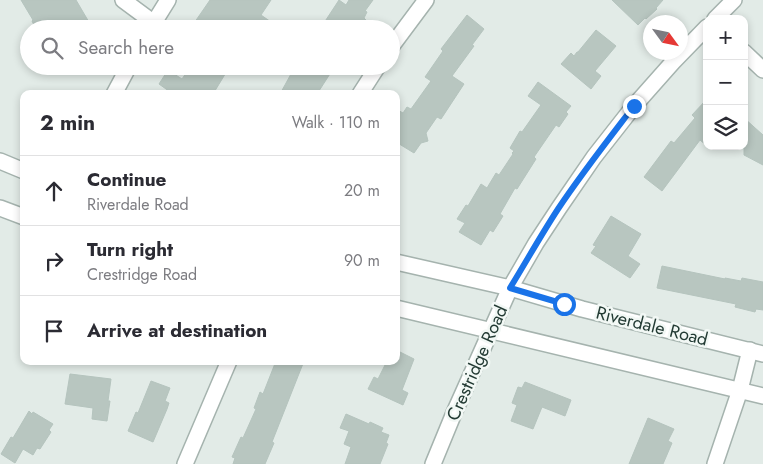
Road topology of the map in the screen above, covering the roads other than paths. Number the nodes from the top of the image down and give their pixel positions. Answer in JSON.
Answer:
{"nodes":[{"id":1,"x":123,"y":0,"type":"edge"},
{"id":2,"x":168,"y":0,"type":"edge"},
{"id":3,"x":426,"y":0,"type":"edge"},
{"id":4,"x":734,"y":0,"type":"edge"},
{"id":5,"x":719,"y":15,"type":"edge"},
{"id":6,"x":145,"y":20,"type":"edge"},
{"id":7,"x":156,"y":20,"type":"edge"},
{"id":8,"x":703,"y":31,"type":"edge"},
{"id":9,"x":400,"y":35,"type":"edge"},
{"id":10,"x":748,"y":56,"type":"edge"},
{"id":11,"x":763,"y":70,"type":"edge"},
{"id":12,"x":124,"y":75,"type":"edge"},
{"id":13,"x":372,"y":75,"type":"edge"},
{"id":14,"x":116,"y":90,"type":"edge"},
{"id":15,"x":363,"y":90,"type":"edge"},
{"id":16,"x":0,"y":161,"type":"edge"},
{"id":17,"x":20,"y":169,"type":"edge"},
{"id":18,"x":0,"y":208,"type":"edge"},
{"id":19,"x":20,"y":216,"type":"edge"},
{"id":20,"x":400,"y":263,"type":"edge"},
{"id":21,"x":510,"y":288,"type":"junction"},
{"id":22,"x":400,"y":309,"type":"edge"},
{"id":23,"x":491,"y":331,"type":"junction"},
{"id":24,"x":757,"y":352,"type":"edge"},
{"id":25,"x":227,"y":365,"type":"edge"},
{"id":26,"x":740,"y":390,"type":"junction"},
{"id":27,"x":763,"y":396,"type":"edge"},
{"id":28,"x":185,"y":464,"type":"edge"},
{"id":29,"x":433,"y":464,"type":"edge"},
{"id":30,"x":715,"y":464,"type":"edge"}],
"edges":[{"from":1,"to":6,"type":"street"},
{"from":2,"to":7,"type":"street"},
{"from":3,"to":9,"type":"street"},
{"from":4,"to":5,"type":"street"},
{"from":8,"to":21,"type":"street","name":"Crestridge Road"},
{"from":10,"to":11,"type":"street"},
{"from":12,"to":14,"type":"street"},
{"from":13,"to":15,"type":"street"},
{"from":16,"to":17,"type":"street"},
{"from":18,"to":19,"type":"street"},
{"from":20,"to":21,"type":"street","name":"Riverdale Road"},
{"from":21,"to":23,"type":"street","name":"Crestridge Road"},
{"from":21,"to":24,"type":"street","name":"Riverdale Road"},
{"from":22,"to":23,"type":"street"},
{"from":23,"to":26,"type":"street"},
{"from":23,"to":29,"type":"street","name":"Crestridge Road"},
{"from":24,"to":26,"type":"street"},
{"from":25,"to":28,"type":"street"},
{"from":26,"to":27,"type":"street"},
{"from":26,"to":30,"type":"street"}]}
